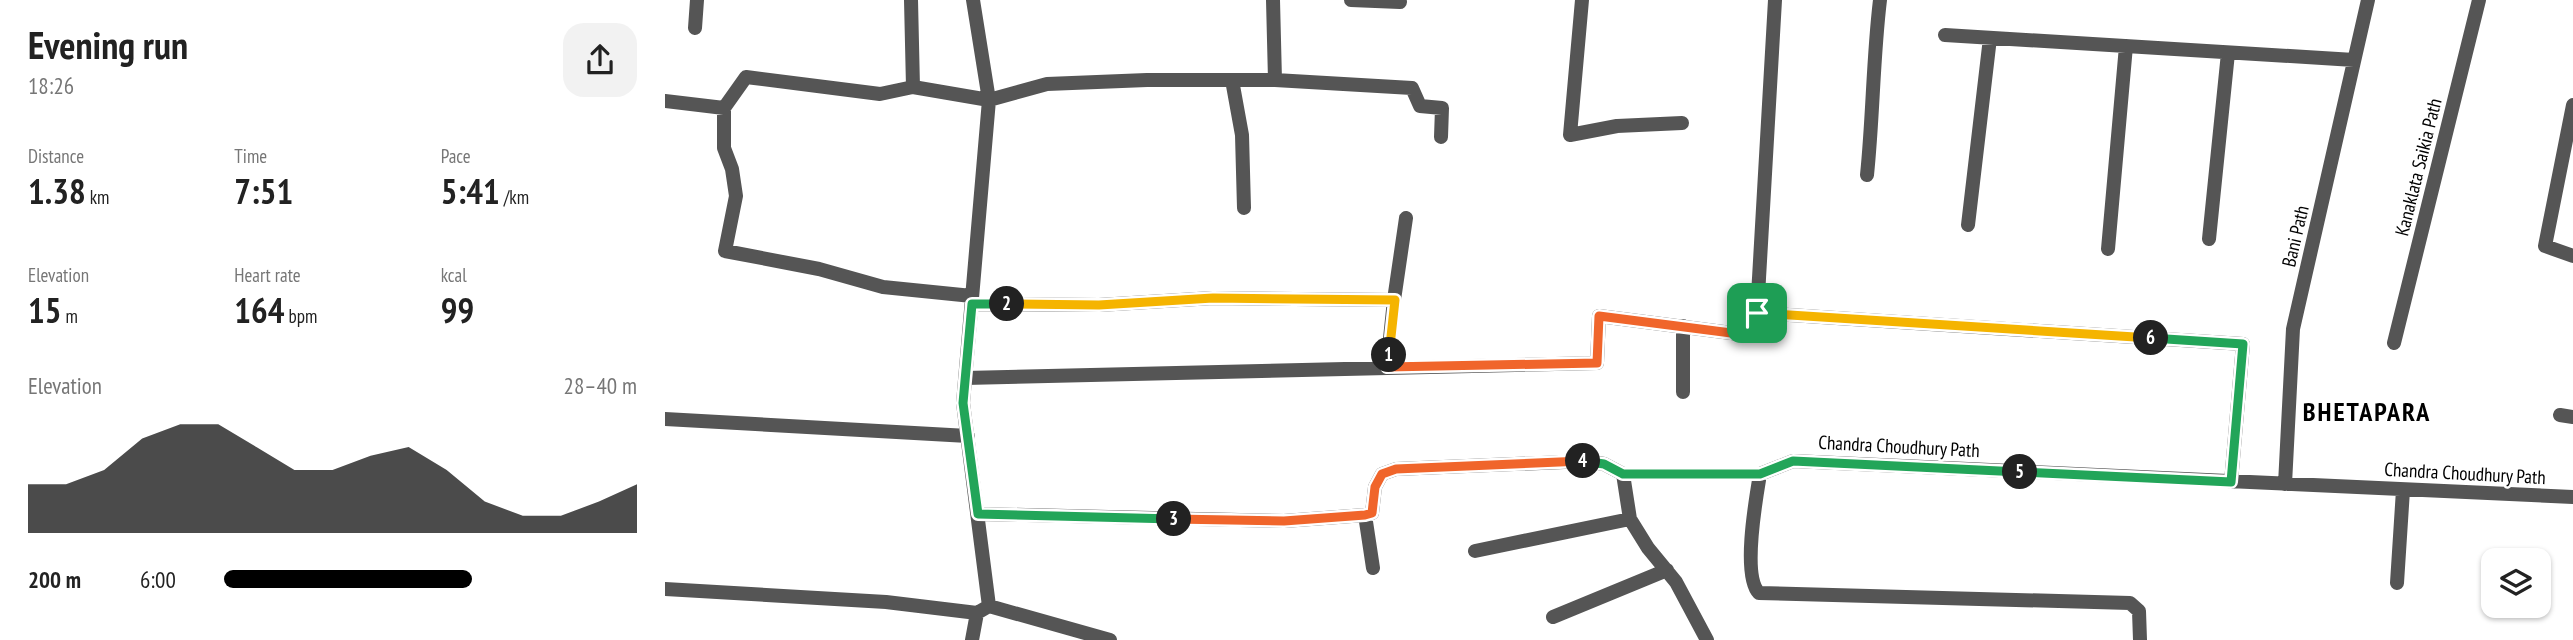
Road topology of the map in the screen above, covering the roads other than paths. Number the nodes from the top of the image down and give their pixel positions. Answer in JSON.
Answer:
{"nodes":[{"id":1,"x":697,"y":0,"type":"edge"},
{"id":2,"x":911,"y":0,"type":"edge"},
{"id":3,"x":973,"y":0,"type":"edge"},
{"id":4,"x":1273,"y":0,"type":"edge"},
{"id":5,"x":1351,"y":0,"type":"edge"},
{"id":6,"x":1582,"y":0,"type":"edge"},
{"id":7,"x":1775,"y":0,"type":"edge"},
{"id":8,"x":1880,"y":0,"type":"edge"},
{"id":9,"x":2368,"y":0,"type":"edge"},
{"id":10,"x":2479,"y":0,"type":"edge"},
{"id":11,"x":1401,"y":2,"type":"dead end"},
{"id":12,"x":695,"y":28,"type":"dead end"},
{"id":13,"x":1945,"y":35,"type":"dead end"},
{"id":14,"x":1990,"y":38,"type":"junction"},
{"id":15,"x":2126,"y":46,"type":"junction"},
{"id":16,"x":2228,"y":52,"type":"junction"},
{"id":17,"x":2354,"y":60,"type":"junction"},
{"id":18,"x":1232,"y":79,"type":"junction"},
{"id":19,"x":1275,"y":79,"type":"junction"},
{"id":20,"x":913,"y":87,"type":"junction"},
{"id":21,"x":989,"y":100,"type":"junction"},
{"id":22,"x":665,"y":101,"type":"edge"},
{"id":23,"x":2573,"y":105,"type":"edge"},
{"id":24,"x":724,"y":108,"type":"junction"},
{"id":25,"x":1682,"y":123,"type":"dead end"},
{"id":26,"x":1441,"y":137,"type":"dead end"},
{"id":27,"x":1867,"y":175,"type":"dead end"},
{"id":28,"x":1244,"y":208,"type":"dead end"},
{"id":29,"x":1406,"y":218,"type":"dead end"},
{"id":30,"x":1968,"y":225,"type":"dead end"},
{"id":31,"x":2209,"y":239,"type":"dead end"},
{"id":32,"x":2108,"y":249,"type":"dead end"},
{"id":33,"x":2573,"y":256,"type":"edge"},
{"id":34,"x":972,"y":300,"type":"junction"},
{"id":35,"x":1395,"y":300,"type":"junction"},
{"id":36,"x":1757,"y":313,"type":"junction"},
{"id":37,"x":1683,"y":326,"type":"junction"},
{"id":38,"x":2395,"y":343,"type":"dead end"},
{"id":39,"x":1387,"y":367,"type":"junction"},
{"id":40,"x":965,"y":378,"type":"junction"},
{"id":41,"x":1683,"y":392,"type":"dead end"},
{"id":42,"x":665,"y":419,"type":"edge"},
{"id":43,"x":968,"y":436,"type":"junction"},
{"id":44,"x":1623,"y":474,"type":"junction"},
{"id":45,"x":1760,"y":474,"type":"junction"},
{"id":46,"x":2231,"y":482,"type":"junction"},
{"id":47,"x":2285,"y":484,"type":"junction"},
{"id":48,"x":2403,"y":490,"type":"junction"},
{"id":49,"x":2573,"y":497,"type":"edge"},
{"id":50,"x":978,"y":514,"type":"junction"},
{"id":51,"x":1365,"y":515,"type":"junction"},
{"id":52,"x":1630,"y":519,"type":"junction"},
{"id":53,"x":1475,"y":551,"type":"dead end"},
{"id":54,"x":1373,"y":568,"type":"dead end"},
{"id":55,"x":1667,"y":570,"type":"junction"},
{"id":56,"x":2397,"y":583,"type":"dead end"},
{"id":57,"x":665,"y":589,"type":"edge"},
{"id":58,"x":983,"y":610,"type":"junction"},
{"id":59,"x":1553,"y":617,"type":"dead end"},
{"id":60,"x":972,"y":640,"type":"edge"},
{"id":61,"x":1110,"y":640,"type":"edge"},
{"id":62,"x":1707,"y":640,"type":"edge"},
{"id":63,"x":2140,"y":640,"type":"edge"}],
"edges":[{"from":1,"to":12,"type":"street"},
{"from":2,"to":20,"type":"street"},
{"from":3,"to":21,"type":"street"},
{"from":4,"to":19,"type":"street"},
{"from":5,"to":11,"type":"street"},
{"from":6,"to":25,"type":"street"},
{"from":7,"to":36,"type":"street"},
{"from":8,"to":27,"type":"street"},
{"from":9,"to":17,"type":"street","name":"Bani Path"},
{"from":10,"to":38,"type":"street","name":"Kanaklata Saikia Path"},
{"from":13,"to":14,"type":"street"},
{"from":14,"to":15,"type":"street"},
{"from":14,"to":30,"type":"street"},
{"from":15,"to":16,"type":"street"},
{"from":15,"to":32,"type":"street"},
{"from":16,"to":17,"type":"street"},
{"from":16,"to":31,"type":"street"},
{"from":17,"to":47,"type":"street","name":"Bani Path"},
{"from":18,"to":19,"type":"street"},
{"from":18,"to":21,"type":"street"},
{"from":18,"to":28,"type":"street"},
{"from":19,"to":26,"type":"street"},
{"from":20,"to":21,"type":"street"},
{"from":20,"to":24,"type":"street"},
{"from":21,"to":34,"type":"street"},
{"from":22,"to":24,"type":"street"},
{"from":23,"to":33,"type":"street"},
{"from":24,"to":34,"type":"street"},
{"from":29,"to":35,"type":"street"},
{"from":34,"to":35,"type":"street"},
{"from":34,"to":40,"type":"street"},
{"from":35,"to":39,"type":"street"},
{"from":36,"to":37,"type":"street"},
{"from":36,"to":46,"type":"street"},
{"from":37,"to":39,"type":"street"},
{"from":37,"to":41,"type":"street"},
{"from":39,"to":40,"type":"street"},
{"from":40,"to":43,"type":"street"},
{"from":42,"to":43,"type":"street"},
{"from":43,"to":50,"type":"street"},
{"from":44,"to":45,"type":"street","name":"Chandra Choudhury Path"},
{"from":44,"to":51,"type":"street"},
{"from":44,"to":52,"type":"street"},
{"from":45,"to":46,"type":"street","name":"Chandra Choudhury Path"},
{"from":45,"to":63,"type":"street"},
{"from":46,"to":47,"type":"street","name":"Chandra Choudhury Path"},
{"from":47,"to":48,"type":"street","name":"Chandra Choudhury Path"},
{"from":48,"to":49,"type":"street","name":"Chandra Choudhury Path"},
{"from":48,"to":56,"type":"street"},
{"from":50,"to":51,"type":"street"},
{"from":50,"to":58,"type":"street"},
{"from":51,"to":54,"type":"street"},
{"from":52,"to":53,"type":"street"},
{"from":52,"to":55,"type":"street"},
{"from":55,"to":59,"type":"street"},
{"from":55,"to":62,"type":"street"},
{"from":57,"to":58,"type":"street"},
{"from":58,"to":60,"type":"street"},
{"from":58,"to":61,"type":"street"}]}
